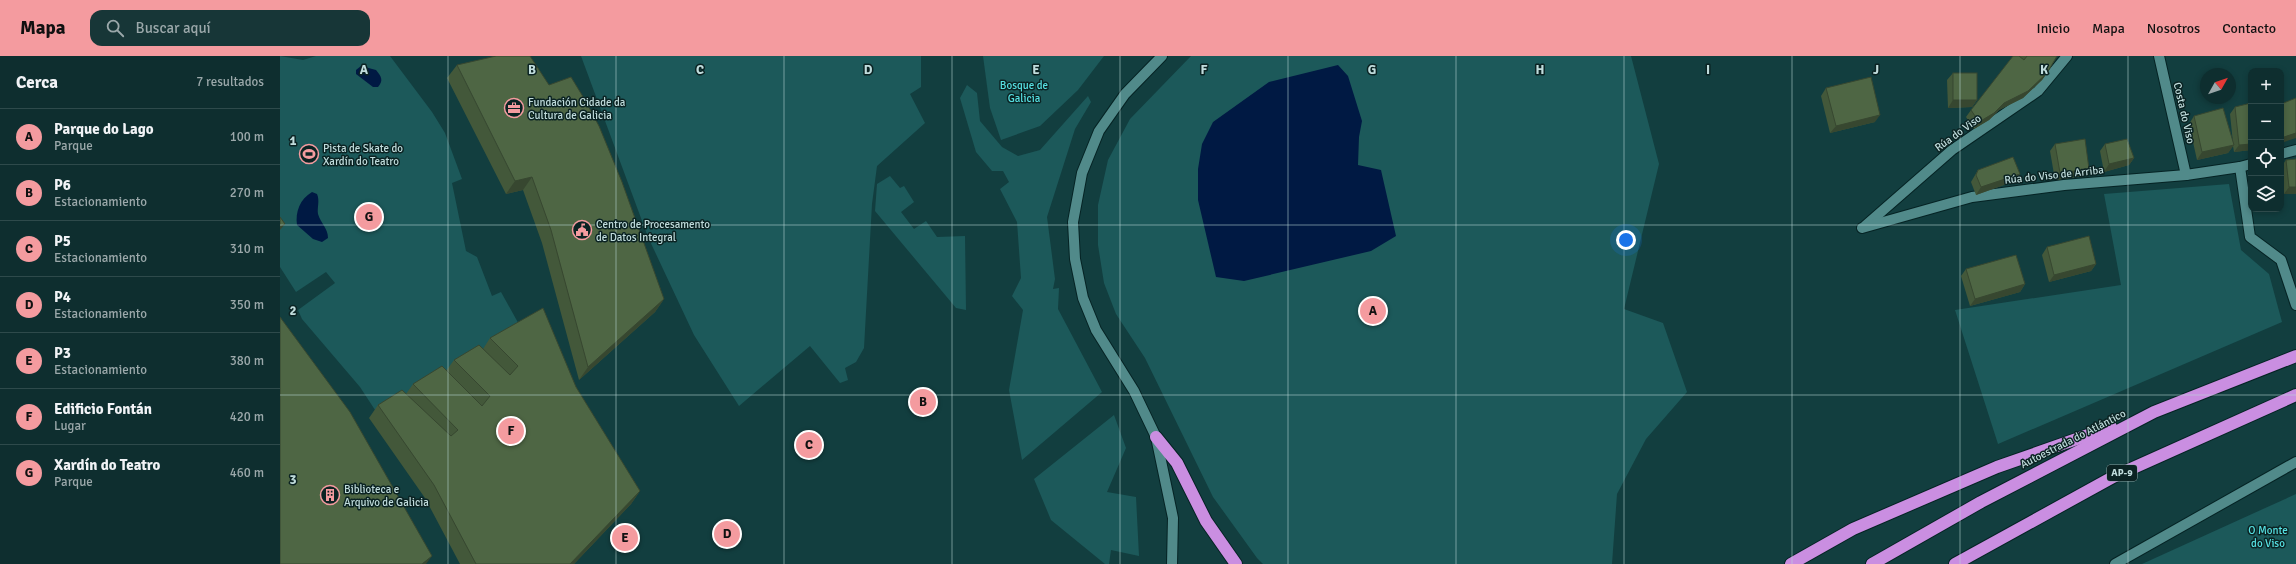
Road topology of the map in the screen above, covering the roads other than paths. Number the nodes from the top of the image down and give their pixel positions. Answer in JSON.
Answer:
{"nodes":[{"id":1,"x":1162,"y":56,"type":"edge"},
{"id":2,"x":2067,"y":56,"type":"edge"},
{"id":3,"x":2158,"y":56,"type":"edge"},
{"id":4,"x":2296,"y":150,"type":"edge"},
{"id":5,"x":2284,"y":153,"type":"edge"},
{"id":6,"x":2248,"y":165,"type":"edge"},
{"id":7,"x":2240,"y":167,"type":"junction"},
{"id":8,"x":2186,"y":175,"type":"junction"},
{"id":9,"x":1862,"y":228,"type":"joint"},
{"id":10,"x":2296,"y":305,"type":"edge"},
{"id":11,"x":2296,"y":356,"type":"edge"},
{"id":12,"x":2296,"y":395,"type":"edge"},
{"id":13,"x":2154,"y":412,"type":"junction"},
{"id":14,"x":1156,"y":437,"type":"junction"},
{"id":15,"x":2296,"y":462,"type":"edge"},
{"id":16,"x":1172,"y":564,"type":"edge"},
{"id":17,"x":1236,"y":564,"type":"edge"},
{"id":18,"x":1791,"y":564,"type":"edge"},
{"id":19,"x":1872,"y":564,"type":"edge"},
{"id":20,"x":1955,"y":564,"type":"edge"},
{"id":21,"x":2115,"y":564,"type":"edge"}],
"edges":[{"from":1,"to":14,"type":"street"},
{"from":2,"to":9,"type":"street","name":"Rúa do Viso"},
{"from":3,"to":8,"type":"street","name":"Costa do Viso"},
{"from":4,"to":5,"type":"street"},
{"from":6,"to":7,"type":"street","name":"Rúa do Viso de Arriba"},
{"from":7,"to":8,"type":"street","name":"Rúa do Viso de Arriba"},
{"from":7,"to":10,"type":"street"},
{"from":8,"to":9,"type":"street","name":"Rúa do Viso de Arriba"},
{"from":11,"to":13,"type":"highway","name":"Autoestrada do Atlántico"},
{"from":12,"to":20,"type":"highway","number":"AP-9"},
{"from":13,"to":18,"type":"highway"},
{"from":13,"to":19,"type":"highway","name":"Autoestrada do Atlántico"},
{"from":14,"to":16,"type":"street"},
{"from":14,"to":17,"type":"highway"},
{"from":15,"to":21,"type":"street"}]}
